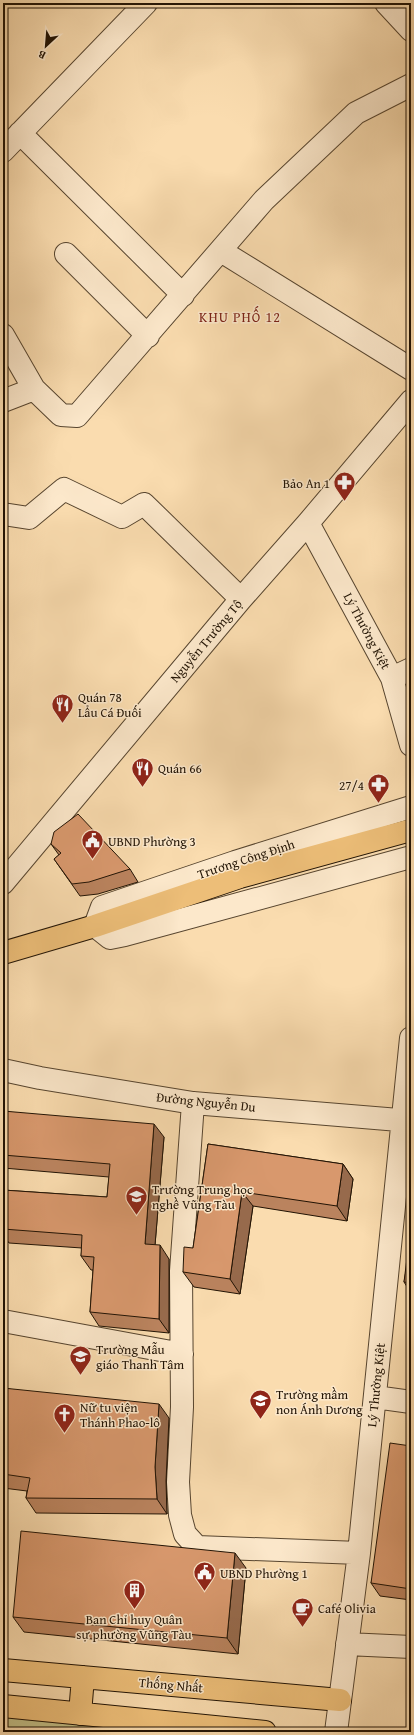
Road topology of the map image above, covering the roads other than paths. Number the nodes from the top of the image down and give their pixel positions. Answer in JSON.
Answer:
{"nodes":[{"id":1,"x":146,"y":3,"type":"edge"},
{"id":2,"x":386,"y":3,"type":"edge"},
{"id":3,"x":411,"y":30,"type":"edge"},
{"id":4,"x":411,"y":84,"type":"edge"},
{"id":5,"x":20,"y":133,"type":"junction"},
{"id":6,"x":3,"y":151,"type":"edge"},
{"id":7,"x":220,"y":251,"type":"junction"},
{"id":8,"x":66,"y":254,"type":"dead end"},
{"id":9,"x":183,"y":294,"type":"junction"},
{"id":10,"x":3,"y":335,"type":"edge"},
{"id":11,"x":148,"y":336,"type":"junction"},
{"id":12,"x":411,"y":369,"type":"edge"},
{"id":13,"x":34,"y":389,"type":"junction"},
{"id":14,"x":3,"y":401,"type":"edge"},
{"id":15,"x":411,"y":401,"type":"edge"},
{"id":16,"x":3,"y":514,"type":"edge"},
{"id":17,"x":308,"y":523,"type":"junction"},
{"id":18,"x":241,"y":599,"type":"junction"},
{"id":19,"x":402,"y":673,"type":"edge"},
{"id":20,"x":411,"y":745,"type":"edge"},
{"id":21,"x":411,"y":807,"type":"edge"},
{"id":22,"x":411,"y":830,"type":"edge"},
{"id":23,"x":411,"y":857,"type":"edge"},
{"id":24,"x":237,"y":870,"type":"junction"},
{"id":25,"x":3,"y":883,"type":"edge"},
{"id":26,"x":248,"y":902,"type":"junction"},
{"id":27,"x":95,"y":926,"type":"junction"},
{"id":28,"x":3,"y":953,"type":"edge"},
{"id":29,"x":411,"y":1038,"type":"edge"},
{"id":30,"x":3,"y":1070,"type":"edge"},
{"id":31,"x":193,"y":1103,"type":"junction"},
{"id":32,"x":406,"y":1121,"type":"edge"},
{"id":33,"x":3,"y":1320,"type":"edge"},
{"id":34,"x":182,"y":1354,"type":"junction"},
{"id":35,"x":375,"y":1397,"type":"junction"},
{"id":36,"x":411,"y":1402,"type":"edge"},
{"id":37,"x":359,"y":1553,"type":"junction"},
{"id":38,"x":347,"y":1644,"type":"junction"},
{"id":39,"x":411,"y":1648,"type":"edge"},
{"id":40,"x":3,"y":1670,"type":"edge"},
{"id":41,"x":83,"y":1677,"type":"junction"},
{"id":42,"x":340,"y":1700,"type":"junction"},
{"id":43,"x":3,"y":1706,"type":"edge"},
{"id":44,"x":80,"y":1714,"type":"junction"},
{"id":45,"x":265,"y":1732,"type":"edge"},
{"id":46,"x":336,"y":1732,"type":"edge"}],
"edges":[{"from":1,"to":5,"type":"street"},
{"from":2,"to":3,"type":"street"},
{"from":4,"to":7,"type":"street"},
{"from":5,"to":6,"type":"street"},
{"from":5,"to":9,"type":"street"},
{"from":7,"to":9,"type":"street"},
{"from":7,"to":12,"type":"street"},
{"from":8,"to":11,"type":"street"},
{"from":9,"to":11,"type":"street"},
{"from":10,"to":13,"type":"street"},
{"from":11,"to":13,"type":"street"},
{"from":13,"to":14,"type":"street"},
{"from":15,"to":17,"type":"street","name":"Nguyễn Trường Tộ"},
{"from":16,"to":18,"type":"street"},
{"from":17,"to":18,"type":"street","name":"Nguyễn Trường Tộ"},
{"from":17,"to":19,"type":"street","name":"Lý Thường Kiệt"},
{"from":18,"to":25,"type":"street","name":"Nguyễn Trường Tộ"},
{"from":19,"to":20,"type":"street","name":"Lý Thường Kiệt"},
{"from":21,"to":24,"type":"street","name":"Trương Công Định"},
{"from":22,"to":24,"type":"main road","name":"Trương Công Định"},
{"from":23,"to":26,"type":"street"},
{"from":24,"to":26,"type":"street"},
{"from":24,"to":27,"type":"main road","name":"Trương Công Định"},
{"from":26,"to":27,"type":"street"},
{"from":27,"to":28,"type":"main road","name":"Trương Công Định"},
{"from":29,"to":32,"type":"street","name":"Lý Thường Kiệt"},
{"from":30,"to":31,"type":"street","name":"Đường Nguyễn Du"},
{"from":31,"to":32,"type":"street","name":"Đường Nguyễn Du"},
{"from":31,"to":34,"type":"street"},
{"from":32,"to":35,"type":"street","name":"Lý Thường Kiệt"},
{"from":33,"to":34,"type":"street"},
{"from":34,"to":37,"type":"street"},
{"from":35,"to":36,"type":"street"},
{"from":35,"to":37,"type":"street","name":"Lý Thường Kiệt"},
{"from":37,"to":38,"type":"street","name":"Lý Thường Kiệt"},
{"from":38,"to":39,"type":"street"},
{"from":38,"to":42,"type":"street","name":"Lý Thường Kiệt"},
{"from":40,"to":41,"type":"main road","name":"Thống Nhất"},
{"from":41,"to":42,"type":"main road","name":"Thống Nhất"},
{"from":41,"to":44,"type":"main road"},
{"from":42,"to":46,"type":"street","name":"Lý Thường Kiệt"},
{"from":43,"to":44,"type":"main road"},
{"from":44,"to":45,"type":"main road"}]}
